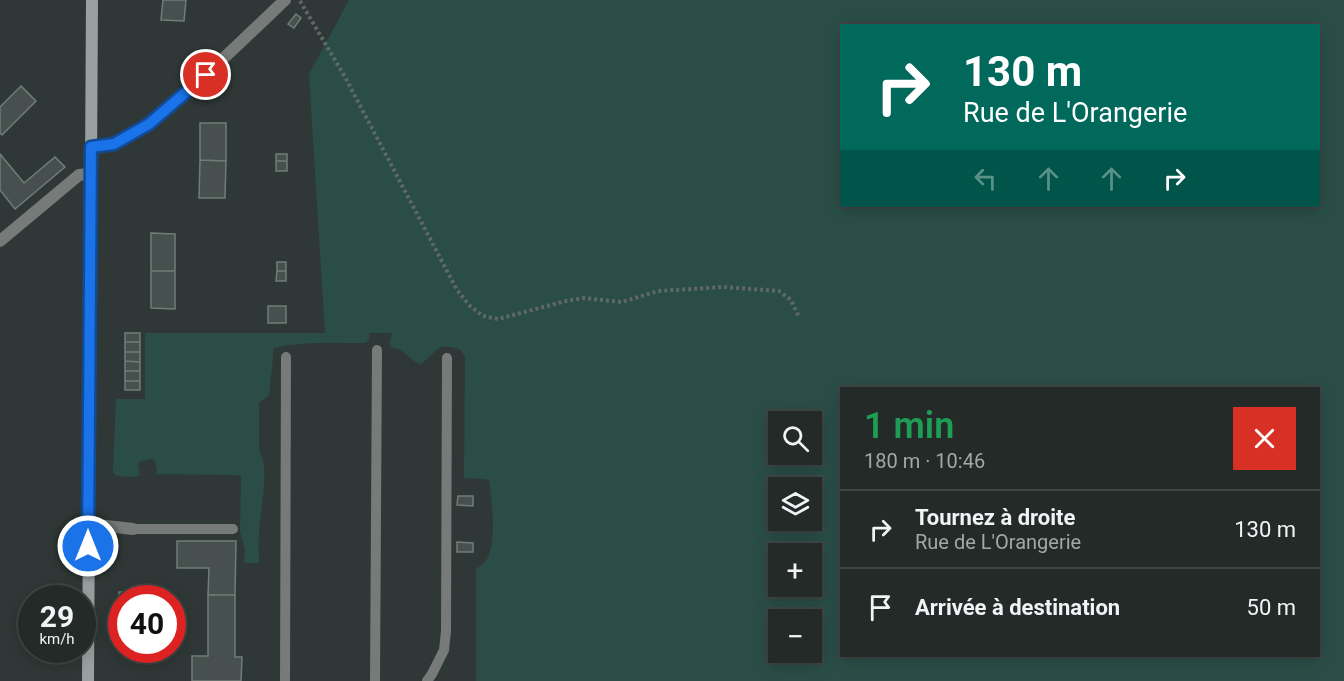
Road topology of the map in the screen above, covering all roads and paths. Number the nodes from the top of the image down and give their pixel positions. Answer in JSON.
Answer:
{"nodes":[{"id":1,"x":92,"y":0,"type":"edge"},
{"id":2,"x":285,"y":0,"type":"edge"},
{"id":3,"x":300,"y":0,"type":"edge"},
{"id":4,"x":91,"y":147,"type":"junction"},
{"id":5,"x":90,"y":174,"type":"junction"},
{"id":6,"x":0,"y":241,"type":"edge"},
{"id":7,"x":800,"y":317,"type":"dead end"},
{"id":8,"x":377,"y":350,"type":"dead end"},
{"id":9,"x":286,"y":357,"type":"dead end"},
{"id":10,"x":447,"y":358,"type":"dead end"},
{"id":11,"x":89,"y":524,"type":"junction"},
{"id":12,"x":133,"y":529,"type":"joint"},
{"id":13,"x":233,"y":529,"type":"dead end"},
{"id":14,"x":88,"y":681,"type":"edge"},
{"id":15,"x":285,"y":681,"type":"edge"},
{"id":16,"x":375,"y":681,"type":"edge"},
{"id":17,"x":427,"y":681,"type":"edge"}],
"edges":[{"from":1,"to":4,"type":"street"},
{"from":2,"to":4,"type":"street"},
{"from":3,"to":7,"type":"path"},
{"from":4,"to":5,"type":"street"},
{"from":5,"to":6,"type":"street"},
{"from":5,"to":11,"type":"street"},
{"from":8,"to":16,"type":"lane"},
{"from":9,"to":15,"type":"lane"},
{"from":10,"to":17,"type":"lane"},
{"from":11,"to":12,"type":"street"},
{"from":11,"to":14,"type":"street"},
{"from":12,"to":13,"type":"lane"}]}
